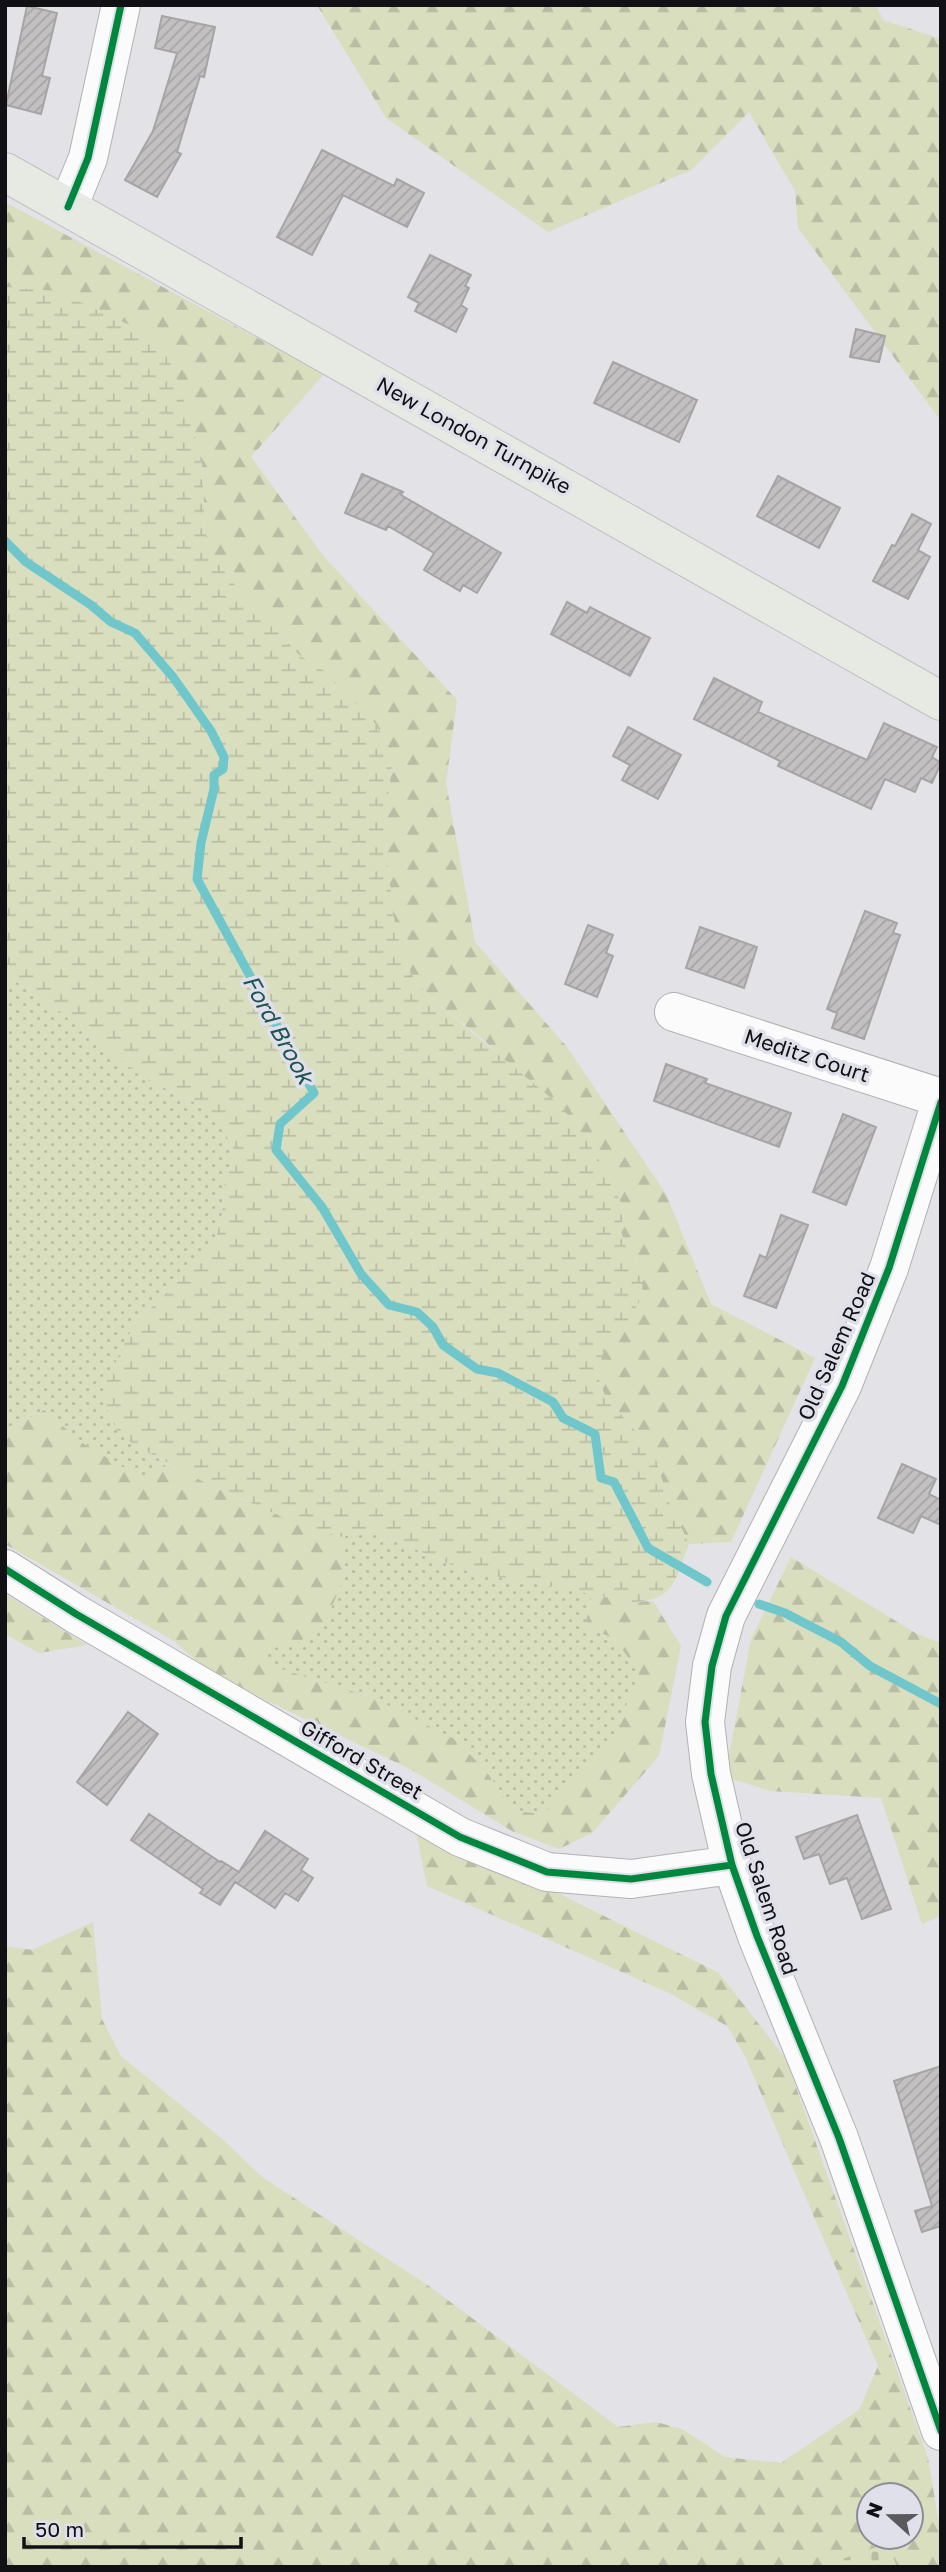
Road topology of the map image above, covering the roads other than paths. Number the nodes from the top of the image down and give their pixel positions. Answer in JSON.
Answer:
{"nodes":[{"id":1,"x":121,"y":5,"type":"edge"},
{"id":2,"x":5,"y":172,"type":"edge"},
{"id":3,"x":68,"y":207,"type":"junction"},
{"id":4,"x":941,"y":701,"type":"edge"},
{"id":5,"x":674,"y":1012,"type":"dead end"},
{"id":6,"x":941,"y":1100,"type":"edge"},
{"id":7,"x":5,"y":1569,"type":"edge"},
{"id":8,"x":732,"y":1865,"type":"junction"},
{"id":9,"x":941,"y":2431,"type":"edge"}],
"edges":[{"from":1,"to":3,"type":"street"},
{"from":2,"to":3,"type":"main road","name":"New London Turnpike"},
{"from":3,"to":4,"type":"main road","name":"New London Turnpike"},
{"from":5,"to":6,"type":"street","name":"Meditz Court"},
{"from":6,"to":8,"type":"street","name":"Old Salem Road"},
{"from":7,"to":8,"type":"street","name":"Gifford Street"},
{"from":8,"to":9,"type":"street","name":"Old Salem Road"}]}
